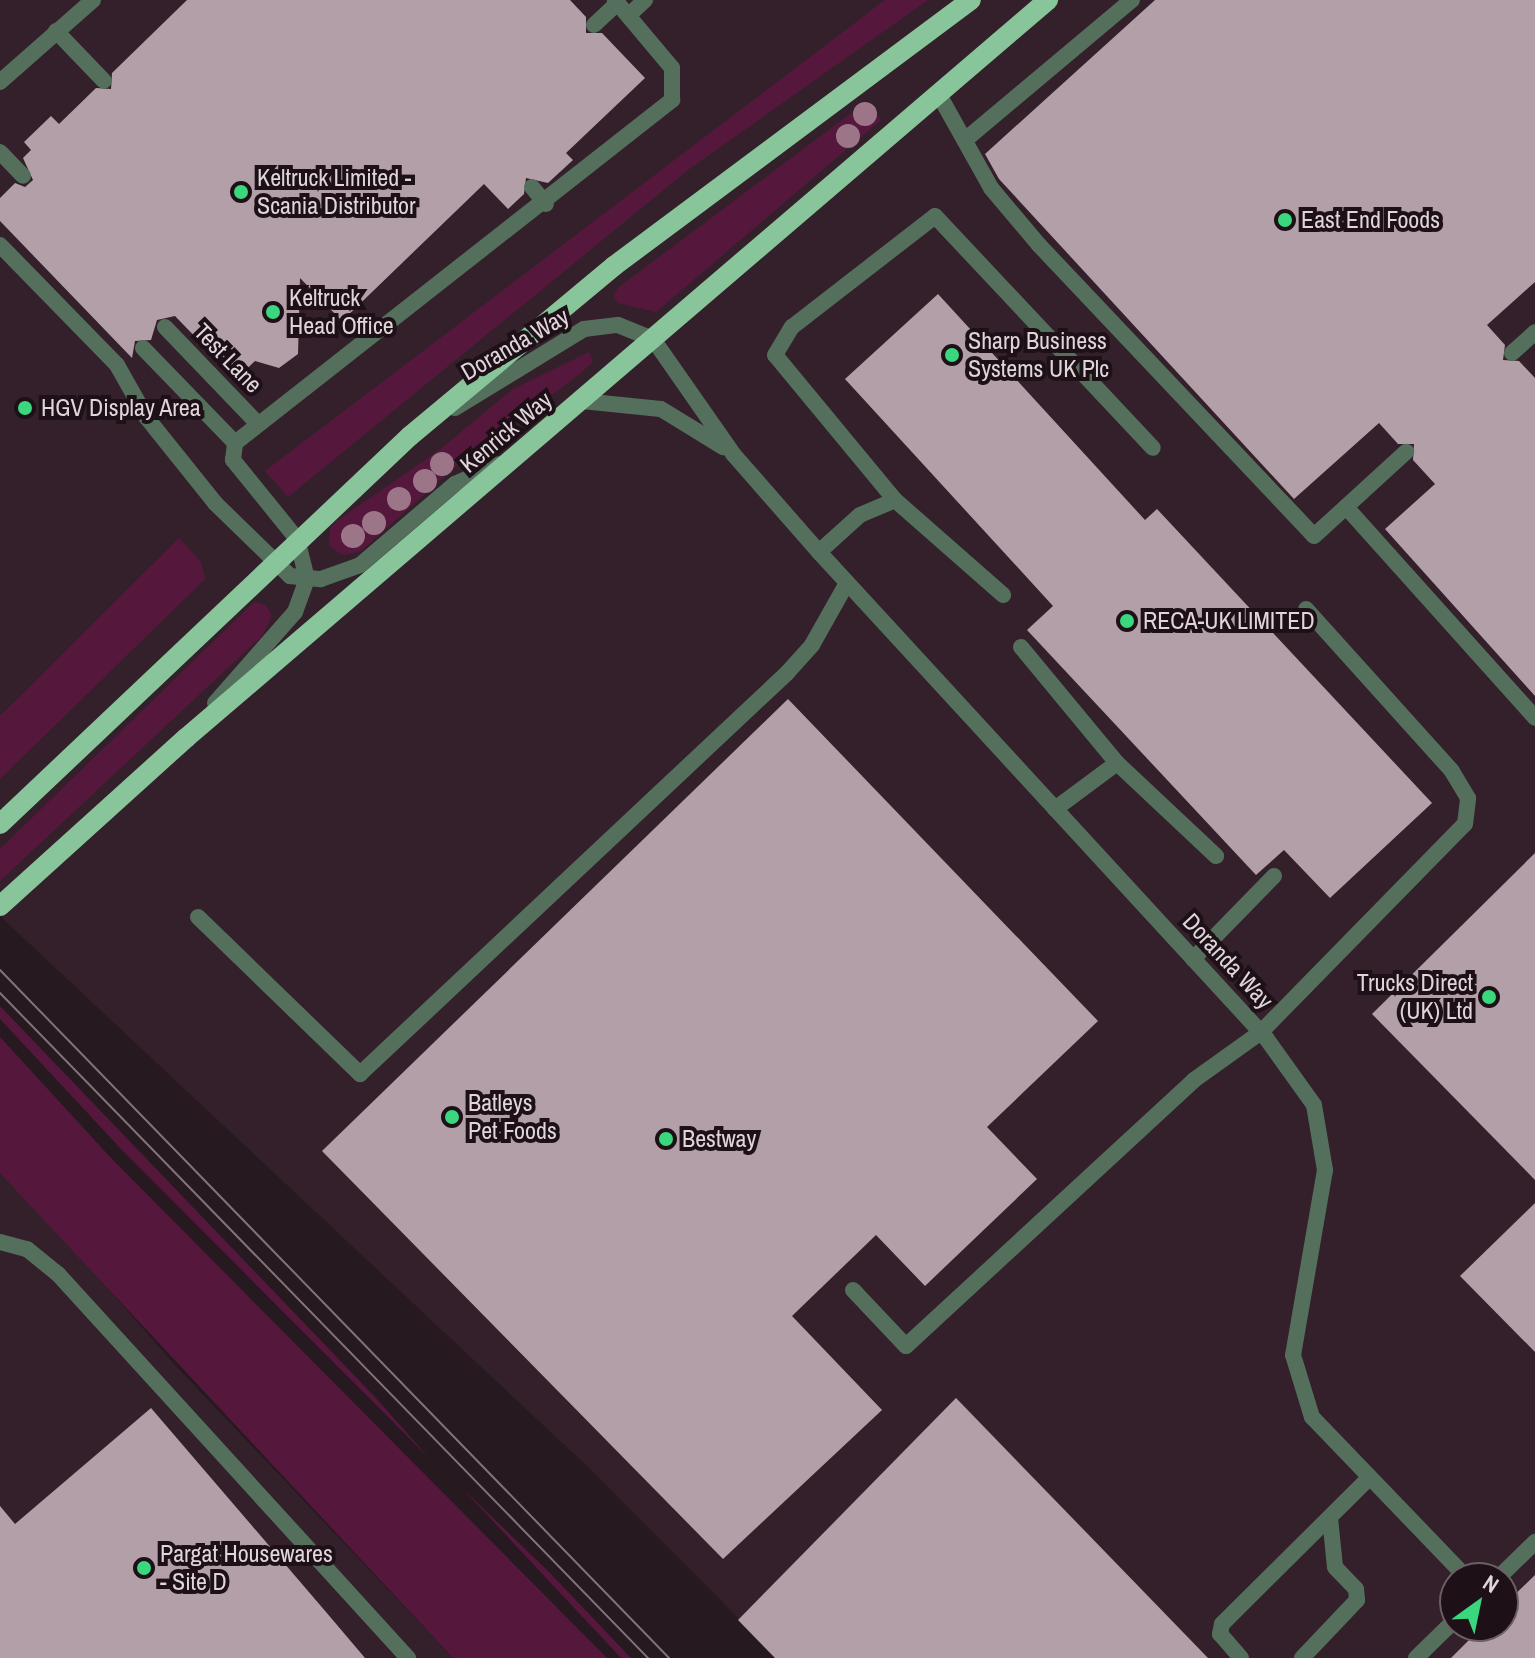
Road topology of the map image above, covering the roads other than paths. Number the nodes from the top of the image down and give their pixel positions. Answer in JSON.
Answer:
{"nodes":[{"id":1,"x":93,"y":0,"type":"edge"},
{"id":2,"x":645,"y":0,"type":"edge"},
{"id":3,"x":971,"y":0,"type":"edge"},
{"id":4,"x":1048,"y":0,"type":"edge"},
{"id":5,"x":1132,"y":0,"type":"edge"},
{"id":6,"x":621,"y":6,"type":"edge"},
{"id":7,"x":594,"y":25,"type":"dead end"},
{"id":8,"x":56,"y":31,"type":"junction"},
{"id":9,"x":104,"y":81,"type":"dead end"},
{"id":10,"x":0,"y":82,"type":"edge"},
{"id":11,"x":938,"y":93,"type":"junction"},
{"id":12,"x":965,"y":140,"type":"junction"},
{"id":13,"x":0,"y":152,"type":"edge"},
{"id":14,"x":23,"y":176,"type":"dead end"},
{"id":15,"x":532,"y":187,"type":"dead end"},
{"id":16,"x":546,"y":204,"type":"junction"},
{"id":17,"x":0,"y":245,"type":"edge"},
{"id":18,"x":165,"y":327,"type":"dead end"},
{"id":19,"x":1535,"y":332,"type":"edge"},
{"id":20,"x":653,"y":339,"type":"junction"},
{"id":21,"x":143,"y":348,"type":"dead end"},
{"id":22,"x":1512,"y":353,"type":"dead end"},
{"id":23,"x":582,"y":401,"type":"junction"},
{"id":24,"x":257,"y":423,"type":"junction"},
{"id":25,"x":410,"y":436,"type":"junction"},
{"id":26,"x":235,"y":443,"type":"junction"},
{"id":27,"x":1153,"y":448,"type":"dead end"},
{"id":28,"x":1406,"y":452,"type":"dead end"},
{"id":29,"x":519,"y":455,"type":"junction"},
{"id":30,"x":734,"y":455,"type":"junction"},
{"id":31,"x":895,"y":500,"type":"junction"},
{"id":32,"x":1346,"y":507,"type":"junction"},
{"id":33,"x":297,"y":539,"type":"junction"},
{"id":34,"x":819,"y":552,"type":"junction"},
{"id":35,"x":272,"y":562,"type":"junction"},
{"id":36,"x":307,"y":579,"type":"junction"},
{"id":37,"x":847,"y":583,"type":"junction"},
{"id":38,"x":1003,"y":595,"type":"dead end"},
{"id":39,"x":1306,"y":609,"type":"dead end"},
{"id":40,"x":1021,"y":647,"type":"dead end"},
{"id":41,"x":1535,"y":718,"type":"edge"},
{"id":42,"x":186,"y":738,"type":"junction"},
{"id":43,"x":1117,"y":763,"type":"junction"},
{"id":44,"x":1055,"y":809,"type":"junction"},
{"id":45,"x":0,"y":824,"type":"edge"},
{"id":46,"x":1216,"y":856,"type":"dead end"},
{"id":47,"x":1274,"y":876,"type":"dead end"},
{"id":48,"x":0,"y":906,"type":"edge"},
{"id":49,"x":198,"y":917,"type":"dead end"},
{"id":50,"x":1193,"y":959,"type":"junction"},
{"id":51,"x":1261,"y":1032,"type":"junction"},
{"id":52,"x":0,"y":1242,"type":"edge"},
{"id":53,"x":853,"y":1290,"type":"dead end"},
{"id":54,"x":1367,"y":1480,"type":"junction"},
{"id":55,"x":1330,"y":1518,"type":"junction"},
{"id":56,"x":1535,"y":1542,"type":"edge"},
{"id":57,"x":1451,"y":1562,"type":"edge"},
{"id":58,"x":1514,"y":1562,"type":"edge"},
{"id":59,"x":1439,"y":1636,"type":"edge"},
{"id":60,"x":408,"y":1658,"type":"edge"},
{"id":61,"x":1241,"y":1658,"type":"edge"},
{"id":62,"x":1302,"y":1658,"type":"edge"},
{"id":63,"x":1416,"y":1658,"type":"edge"}],
"edges":[{"from":1,"to":8,"type":"street"},
{"from":2,"to":6,"type":"street"},
{"from":3,"to":25,"type":"main road"},
{"from":4,"to":11,"type":"main road","name":"Kenrick Way"},
{"from":5,"to":12,"type":"street"},
{"from":6,"to":7,"type":"street"},
{"from":6,"to":16,"type":"street"},
{"from":8,"to":9,"type":"street"},
{"from":8,"to":10,"type":"street"},
{"from":11,"to":12,"type":"street"},
{"from":11,"to":20,"type":"main road","name":"Kenrick Way"},
{"from":12,"to":32,"type":"street"},
{"from":13,"to":14,"type":"street"},
{"from":15,"to":16,"type":"street"},
{"from":16,"to":24,"type":"street"},
{"from":17,"to":35,"type":"street"},
{"from":18,"to":24,"type":"street","name":"Test Lane"},
{"from":19,"to":22,"type":"street"},
{"from":20,"to":23,"type":"main road","name":"Kenrick Way"},
{"from":20,"to":25,"type":"street","name":"Doranda Way"},
{"from":20,"to":30,"type":"street","name":"Doranda Way"},
{"from":21,"to":26,"type":"street"},
{"from":23,"to":29,"type":"main road","name":"Kenrick Way"},
{"from":23,"to":30,"type":"street","name":"Doranda Way"},
{"from":24,"to":26,"type":"street"},
{"from":25,"to":33,"type":"main road"},
{"from":26,"to":33,"type":"street"},
{"from":27,"to":31,"type":"street"},
{"from":28,"to":32,"type":"street"},
{"from":29,"to":36,"type":"street"},
{"from":29,"to":42,"type":"main road","name":"Kenrick Way"},
{"from":30,"to":34,"type":"street","name":"Doranda Way"},
{"from":31,"to":34,"type":"street"},
{"from":31,"to":38,"type":"street"},
{"from":32,"to":41,"type":"street"},
{"from":33,"to":35,"type":"main road"},
{"from":33,"to":36,"type":"street"},
{"from":34,"to":37,"type":"street","name":"Doranda Way"},
{"from":35,"to":36,"type":"street"},
{"from":35,"to":45,"type":"main road"},
{"from":36,"to":42,"type":"street"},
{"from":37,"to":44,"type":"street","name":"Doranda Way"},
{"from":37,"to":49,"type":"street"},
{"from":39,"to":51,"type":"street"},
{"from":40,"to":43,"type":"street"},
{"from":42,"to":48,"type":"main road","name":"Kenrick Way"},
{"from":43,"to":44,"type":"street"},
{"from":43,"to":46,"type":"street"},
{"from":44,"to":50,"type":"street","name":"Doranda Way"},
{"from":47,"to":50,"type":"street"},
{"from":50,"to":51,"type":"street","name":"Doranda Way"},
{"from":51,"to":53,"type":"street"},
{"from":51,"to":54,"type":"street","name":"Doranda Way"},
{"from":52,"to":60,"type":"street"},
{"from":54,"to":55,"type":"street"},
{"from":54,"to":57,"type":"street","name":"Doranda Way"},
{"from":55,"to":61,"type":"street"},
{"from":55,"to":62,"type":"street"},
{"from":56,"to":58,"type":"street"},
{"from":59,"to":63,"type":"street"}]}
